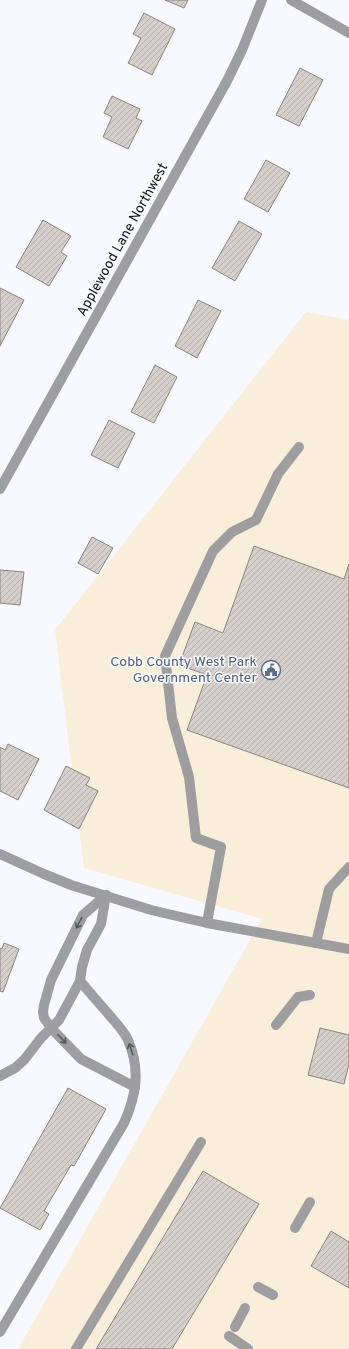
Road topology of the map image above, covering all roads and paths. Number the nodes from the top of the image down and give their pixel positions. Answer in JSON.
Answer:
{"nodes":[{"id":1,"x":262,"y":0,"type":"edge"},
{"id":2,"x":290,"y":0,"type":"edge"},
{"id":3,"x":349,"y":33,"type":"edge"},
{"id":4,"x":300,"y":447,"type":"dead end"},
{"id":5,"x":0,"y":490,"type":"edge"},
{"id":6,"x":0,"y":854,"type":"edge"},
{"id":7,"x":349,"y":867,"type":"edge"},
{"id":8,"x":106,"y":895,"type":"junction"},
{"id":9,"x":207,"y":923,"type":"junction"},
{"id":10,"x":316,"y":943,"type":"junction"},
{"id":11,"x":349,"y":949,"type":"edge"},
{"id":12,"x":80,"y":981,"type":"junction"},
{"id":13,"x":310,"y":995,"type":"dead end"},
{"id":14,"x":276,"y":1025,"type":"dead end"},
{"id":15,"x":51,"y":1028,"type":"junction"},
{"id":16,"x":0,"y":1076,"type":"edge"},
{"id":17,"x":135,"y":1087,"type":"junction"},
{"id":18,"x":201,"y":1142,"type":"dead end"},
{"id":19,"x":310,"y":1202,"type":"dead end"},
{"id":20,"x":295,"y":1228,"type":"dead end"},
{"id":21,"x":258,"y":1287,"type":"dead end"},
{"id":22,"x":273,"y":1295,"type":"dead end"},
{"id":23,"x":245,"y":1308,"type":"dead end"},
{"id":24,"x":235,"y":1327,"type":"dead end"},
{"id":25,"x":0,"y":1332,"type":"edge"},
{"id":26,"x":229,"y":1336,"type":"dead end"},
{"id":27,"x":76,"y":1349,"type":"edge"},
{"id":28,"x":248,"y":1349,"type":"edge"}],
"edges":[{"from":1,"to":5,"type":"street","name":"Applewood Lane Northwest"},
{"from":2,"to":3,"type":"street"},
{"from":4,"to":9,"type":"street"},
{"from":6,"to":8,"type":"street"},
{"from":7,"to":10,"type":"street"},
{"from":8,"to":9,"type":"street"},
{"from":8,"to":12,"type":"street"},
{"from":8,"to":15,"type":"street","one_way":true},
{"from":9,"to":10,"type":"street"},
{"from":10,"to":11,"type":"street"},
{"from":12,"to":15,"type":"street"},
{"from":17,"to":12,"type":"street","one_way":true},
{"from":13,"to":14,"type":"street"},
{"from":15,"to":16,"type":"street"},
{"from":15,"to":17,"type":"street","one_way":true},
{"from":17,"to":25,"type":"street"},
{"from":18,"to":27,"type":"street"},
{"from":19,"to":20,"type":"street"},
{"from":21,"to":22,"type":"street"},
{"from":23,"to":24,"type":"street"},
{"from":26,"to":28,"type":"street"}]}
